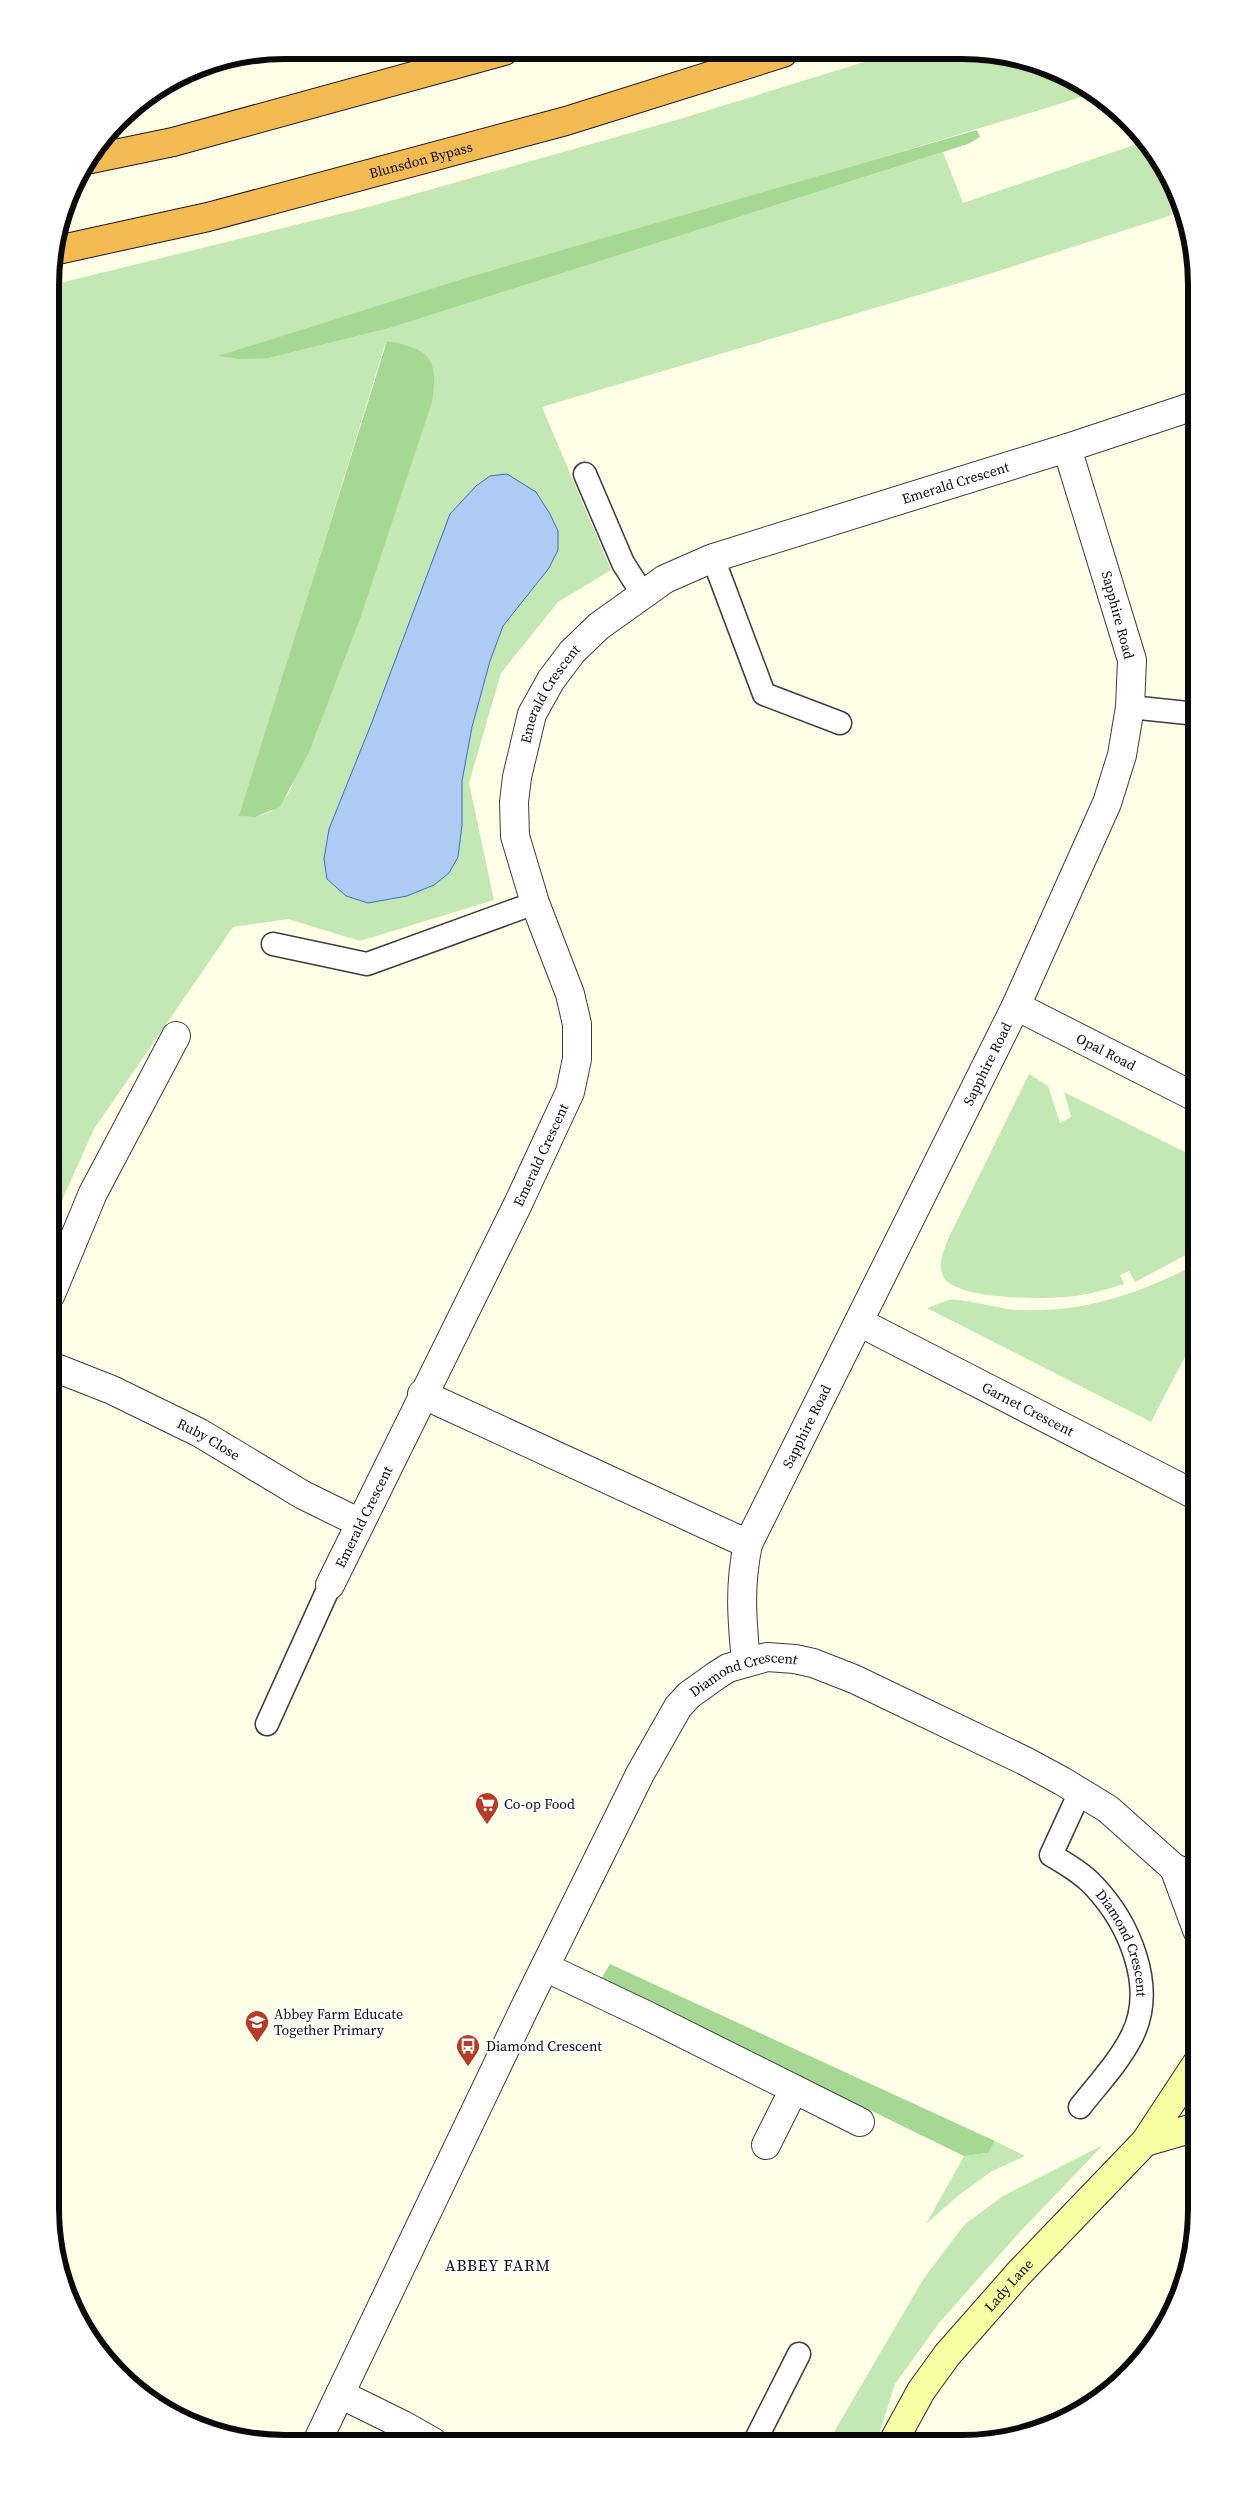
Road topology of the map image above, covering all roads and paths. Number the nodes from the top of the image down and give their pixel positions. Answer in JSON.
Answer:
{"nodes":[{"id":1,"x":475,"y":59,"type":"edge"},
{"id":2,"x":764,"y":59,"type":"edge"},
{"id":3,"x":98,"y":158,"type":"edge"},
{"id":4,"x":62,"y":249,"type":"edge"},
{"id":5,"x":1188,"y":407,"type":"edge"},
{"id":6,"x":1066,"y":448,"type":"junction"},
{"id":7,"x":585,"y":474,"type":"dead end"},
{"id":8,"x":713,"y":558,"type":"junction"},
{"id":9,"x":642,"y":593,"type":"junction"},
{"id":10,"x":1130,"y":707,"type":"junction"},
{"id":11,"x":1188,"y":713,"type":"edge"},
{"id":12,"x":840,"y":722,"type":"dead end"},
{"id":13,"x":535,"y":903,"type":"junction"},
{"id":14,"x":273,"y":944,"type":"dead end"},
{"id":15,"x":1016,"y":1006,"type":"junction"},
{"id":16,"x":176,"y":1036,"type":"dead end"},
{"id":17,"x":1188,"y":1093,"type":"edge"},
{"id":18,"x":59,"y":1275,"type":"edge"},
{"id":19,"x":859,"y":1322,"type":"junction"},
{"id":20,"x":59,"y":1369,"type":"edge"},
{"id":21,"x":422,"y":1394,"type":"junction"},
{"id":22,"x":1188,"y":1484,"type":"edge"},
{"id":23,"x":360,"y":1523,"type":"junction"},
{"id":24,"x":748,"y":1544,"type":"junction"},
{"id":25,"x":330,"y":1585,"type":"joint"},
{"id":26,"x":746,"y":1662,"type":"junction"},
{"id":27,"x":267,"y":1724,"type":"dead end"},
{"id":28,"x":1080,"y":1792,"type":"junction"},
{"id":29,"x":1185,"y":1872,"type":"edge"},
{"id":30,"x":1188,"y":1888,"type":"edge"},
{"id":31,"x":544,"y":1967,"type":"junction"},
{"id":32,"x":1188,"y":2075,"type":"edge"},
{"id":33,"x":794,"y":2090,"type":"junction"},
{"id":34,"x":1080,"y":2107,"type":"dead end"},
{"id":35,"x":860,"y":2122,"type":"dead end"},
{"id":36,"x":1188,"y":2129,"type":"edge"},
{"id":37,"x":1145,"y":2142,"type":"junction"},
{"id":38,"x":766,"y":2145,"type":"dead end"},
{"id":39,"x":799,"y":2354,"type":"dead end"},
{"id":40,"x":340,"y":2394,"type":"junction"},
{"id":41,"x":320,"y":2435,"type":"edge"},
{"id":42,"x":421,"y":2435,"type":"edge"},
{"id":43,"x":758,"y":2435,"type":"edge"},
{"id":44,"x":897,"y":2435,"type":"edge"}],
"edges":[{"from":1,"to":3,"type":"highway"},
{"from":2,"to":4,"type":"highway","name":"Blunsdon Bypass"},
{"from":5,"to":6,"type":"street","name":"Emerald Crescent"},
{"from":6,"to":8,"type":"street","name":"Emerald Crescent"},
{"from":6,"to":10,"type":"street","name":"Sapphire Road"},
{"from":7,"to":9,"type":"lane"},
{"from":8,"to":9,"type":"street","name":"Emerald Crescent"},
{"from":8,"to":12,"type":"lane"},
{"from":9,"to":13,"type":"street","name":"Emerald Crescent"},
{"from":10,"to":11,"type":"lane"},
{"from":10,"to":15,"type":"street","name":"Sapphire Road"},
{"from":13,"to":14,"type":"lane"},
{"from":13,"to":21,"type":"street","name":"Emerald Crescent"},
{"from":15,"to":17,"type":"street","name":"Opal Road"},
{"from":15,"to":19,"type":"street","name":"Sapphire Road"},
{"from":16,"to":18,"type":"street"},
{"from":19,"to":22,"type":"street","name":"Garnet Crescent"},
{"from":19,"to":24,"type":"street","name":"Sapphire Road"},
{"from":20,"to":23,"type":"street","name":"Ruby Close"},
{"from":21,"to":23,"type":"street","name":"Emerald Crescent"},
{"from":21,"to":24,"type":"street"},
{"from":23,"to":25,"type":"street","name":"Emerald Crescent"},
{"from":24,"to":26,"type":"street","name":"Sapphire Road"},
{"from":25,"to":27,"type":"lane"},
{"from":26,"to":28,"type":"street","name":"Diamond Crescent"},
{"from":26,"to":31,"type":"street","name":"Diamond Crescent"},
{"from":28,"to":29,"type":"street","name":"Diamond Crescent"},
{"from":28,"to":34,"type":"lane","name":"Diamond Crescent"},
{"from":29,"to":30,"type":"street","name":"Diamond Crescent"},
{"from":31,"to":33,"type":"street"},
{"from":31,"to":40,"type":"street","name":"Diamond Crescent"},
{"from":32,"to":37,"type":"main road","name":"Lady Lane"},
{"from":33,"to":35,"type":"street"},
{"from":33,"to":38,"type":"street"},
{"from":36,"to":37,"type":"main road","name":"Lady Lane"},
{"from":37,"to":44,"type":"main road","name":"Lady Lane"},
{"from":39,"to":43,"type":"lane"},
{"from":40,"to":41,"type":"street","name":"Diamond Crescent"},
{"from":40,"to":42,"type":"street"}]}
